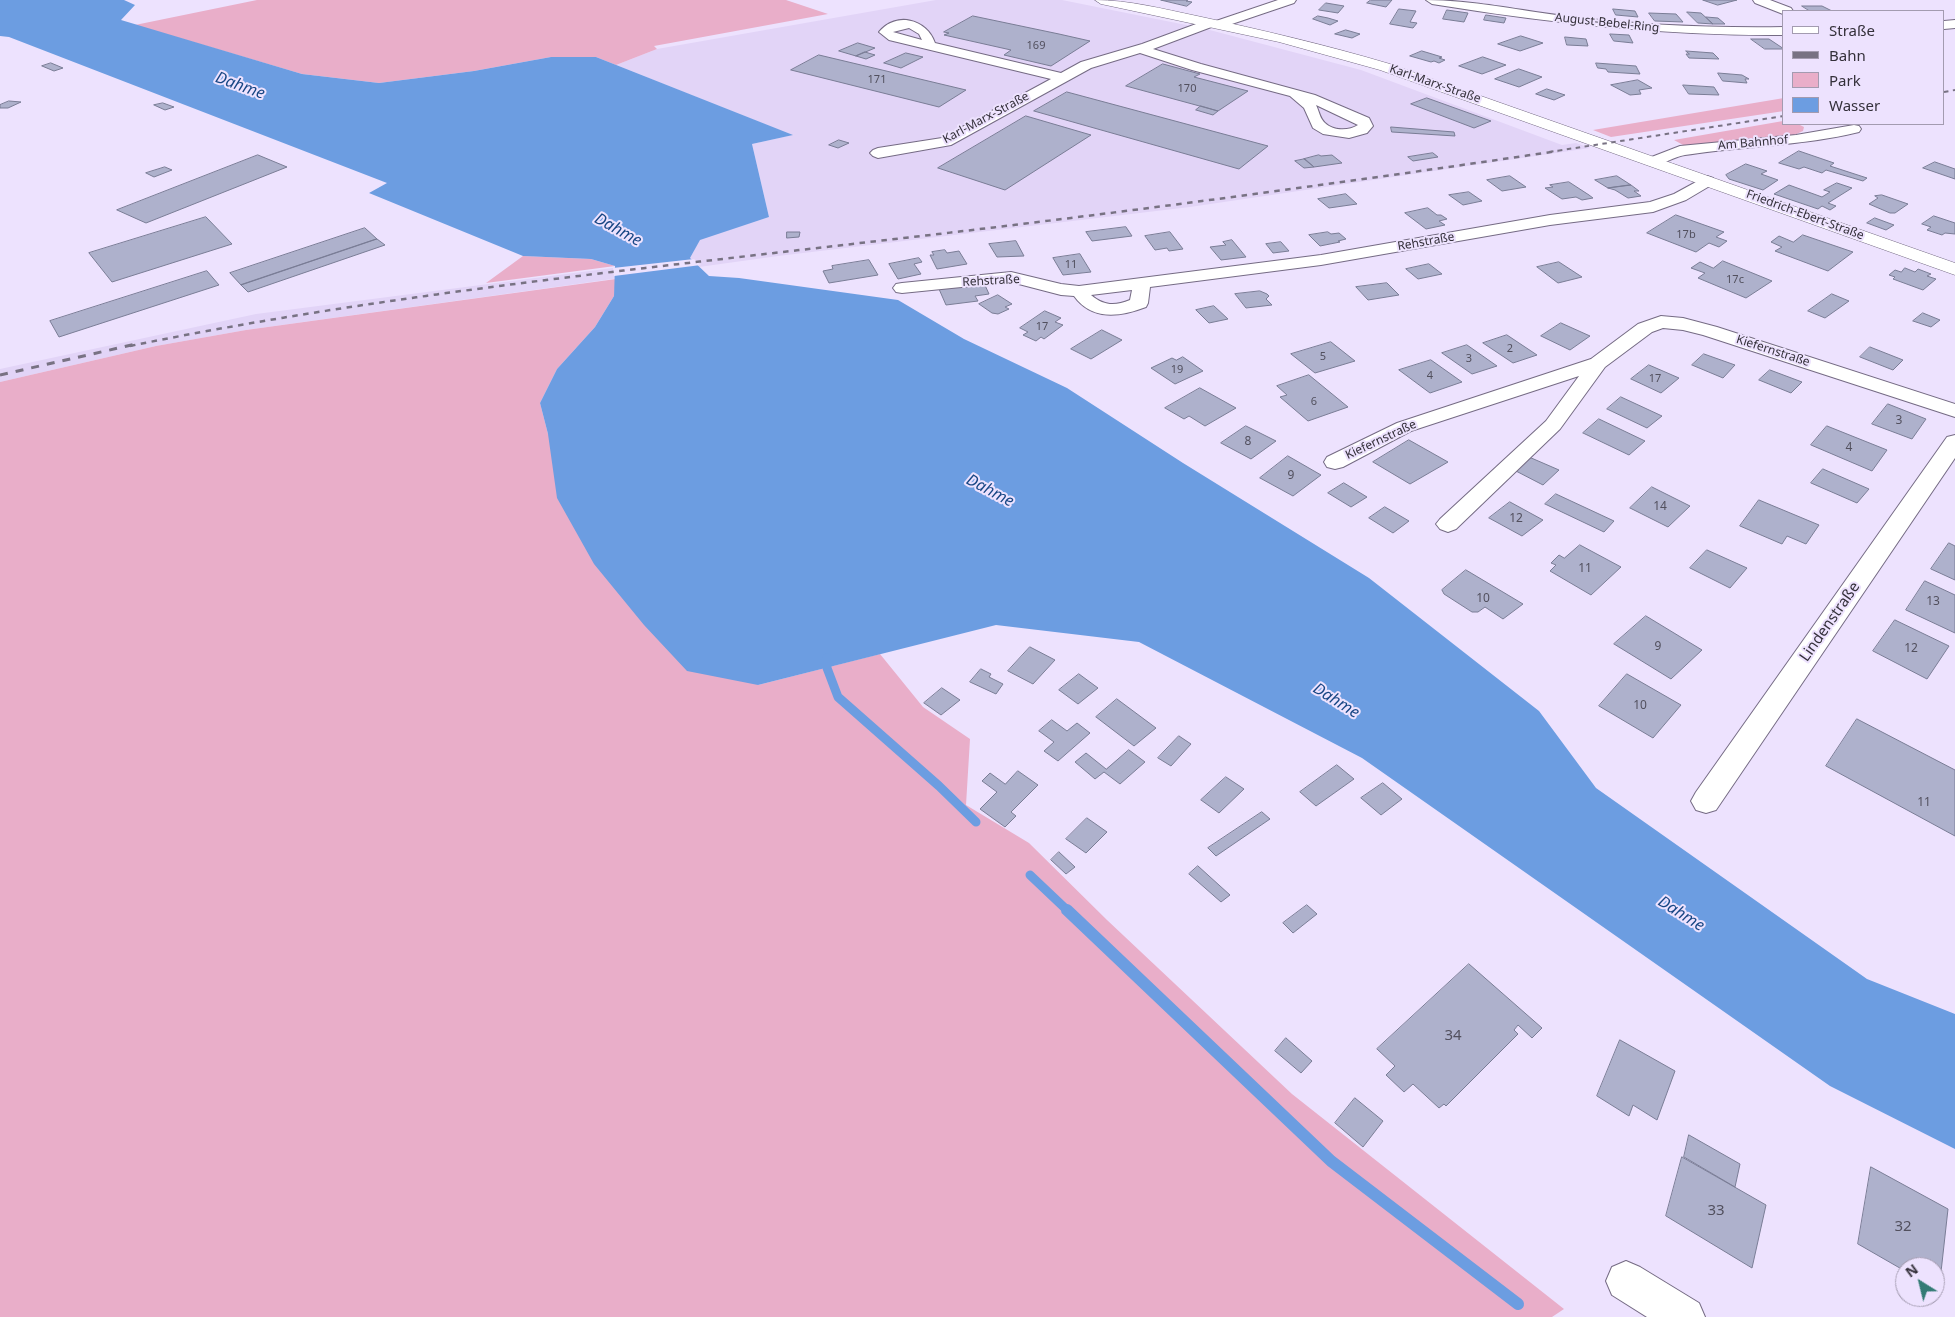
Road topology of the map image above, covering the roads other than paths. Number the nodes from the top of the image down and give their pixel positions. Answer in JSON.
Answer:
{"nodes":[{"id":1,"x":1101,"y":0,"type":"edge"},
{"id":2,"x":1290,"y":0,"type":"edge"},
{"id":3,"x":1432,"y":0,"type":"edge"},
{"id":4,"x":1759,"y":0,"type":"edge"},
{"id":5,"x":1784,"y":10,"type":"edge"},
{"id":6,"x":1215,"y":23,"type":"junction"},
{"id":7,"x":1782,"y":31,"type":"edge"},
{"id":8,"x":930,"y":46,"type":"dead end"},
{"id":9,"x":1141,"y":49,"type":"junction"},
{"id":10,"x":1061,"y":78,"type":"junction"},
{"id":11,"x":1294,"y":94,"type":"dead end"},
{"id":12,"x":1854,"y":129,"type":"dead end"},
{"id":13,"x":878,"y":153,"type":"dead end"},
{"id":14,"x":1654,"y":162,"type":"junction"},
{"id":15,"x":1707,"y":180,"type":"junction"},
{"id":16,"x":1955,"y":269,"type":"edge"},
{"id":17,"x":902,"y":288,"type":"dead end"},
{"id":18,"x":1598,"y":363,"type":"junction"},
{"id":19,"x":1955,"y":411,"type":"edge"},
{"id":20,"x":1955,"y":442,"type":"edge"},
{"id":21,"x":1335,"y":462,"type":"dead end"},
{"id":22,"x":1448,"y":524,"type":"dead end"},
{"id":23,"x":1706,"y":801,"type":"dead end"},
{"id":24,"x":1626,"y":1281,"type":"dead end"},
{"id":25,"x":1685,"y":1317,"type":"edge"}],
"edges":[{"from":1,"to":6,"type":"street","name":"Karl-Marx-Straße"},
{"from":2,"to":6,"type":"street"},
{"from":3,"to":7,"type":"street","name":"August-Bebel-Ring"},
{"from":4,"to":5,"type":"street"},
{"from":6,"to":9,"type":"street","name":"Karl-Marx-Straße"},
{"from":6,"to":14,"type":"street","name":"Karl-Marx-Straße"},
{"from":8,"to":10,"type":"street","name":"Karl-Marx-Straße"},
{"from":9,"to":10,"type":"street","name":"Karl-Marx-Straße"},
{"from":9,"to":11,"type":"street"},
{"from":10,"to":13,"type":"street","name":"Karl-Marx-Straße"},
{"from":12,"to":14,"type":"street","name":"Am Bahnhof"},
{"from":14,"to":15,"type":"street","name":"Friedrich-Ebert-Straße"},
{"from":15,"to":16,"type":"street","name":"Friedrich-Ebert-Straße"},
{"from":15,"to":17,"type":"street","name":"Rehstraße"},
{"from":18,"to":19,"type":"street","name":"Kiefernstraße"},
{"from":18,"to":21,"type":"street","name":"Kiefernstraße"},
{"from":18,"to":22,"type":"street","name":"Kiefernstraße"},
{"from":20,"to":23,"type":"street","name":"Lindenstraße"},
{"from":24,"to":25,"type":"street"}]}
